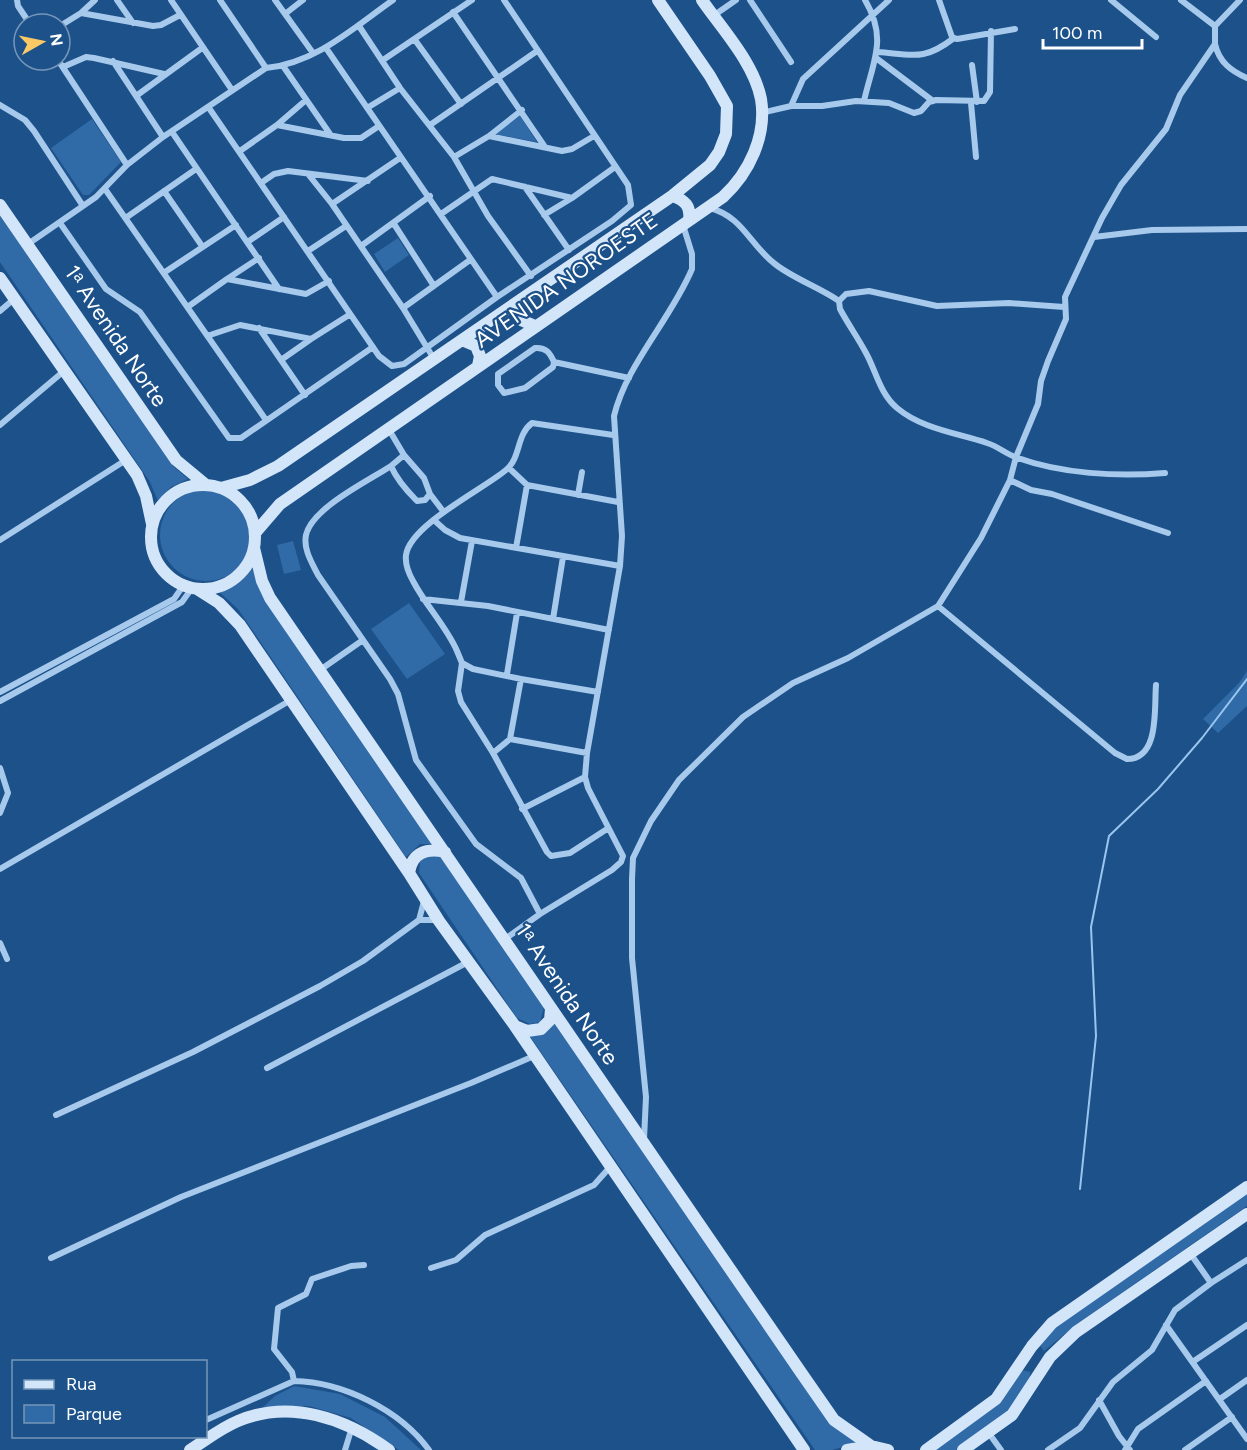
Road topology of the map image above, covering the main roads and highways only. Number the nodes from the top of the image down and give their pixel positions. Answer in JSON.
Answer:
{"nodes":[{"id":1,"x":658,"y":0,"type":"edge"},
{"id":2,"x":702,"y":0,"type":"edge"},
{"id":3,"x":672,"y":196,"type":"junction"},
{"id":4,"x":0,"y":205,"type":"edge"},
{"id":5,"x":686,"y":222,"type":"junction"},
{"id":6,"x":0,"y":278,"type":"edge"},
{"id":7,"x":522,"y":300,"type":"junction"},
{"id":8,"x":535,"y":326,"type":"junction"},
{"id":9,"x":462,"y":340,"type":"junction"},
{"id":10,"x":478,"y":366,"type":"junction"},
{"id":11,"x":205,"y":484,"type":"junction"},
{"id":12,"x":221,"y":488,"type":"junction"},
{"id":13,"x":152,"y":524,"type":"junction"},
{"id":14,"x":255,"y":534,"type":"junction"},
{"id":15,"x":254,"y":548,"type":"junction"},
{"id":16,"x":191,"y":588,"type":"junction"},
{"id":17,"x":445,"y":852,"type":"junction"},
{"id":18,"x":409,"y":873,"type":"junction"},
{"id":19,"x":551,"y":1009,"type":"junction"},
{"id":20,"x":515,"y":1026,"type":"junction"},
{"id":21,"x":1247,"y":1187,"type":"edge"},
{"id":22,"x":1247,"y":1214,"type":"edge"},
{"id":23,"x":1032,"y":1346,"type":"junction"},
{"id":24,"x":1050,"y":1357,"type":"junction"},
{"id":25,"x":1020,"y":1366,"type":"junction"},
{"id":26,"x":1035,"y":1380,"type":"junction"},
{"id":27,"x":871,"y":1446,"type":"junction"},
{"id":28,"x":190,"y":1450,"type":"edge"},
{"id":29,"x":389,"y":1450,"type":"edge"},
{"id":30,"x":804,"y":1450,"type":"edge"},
{"id":31,"x":847,"y":1450,"type":"edge"},
{"id":32,"x":888,"y":1450,"type":"edge"},
{"id":33,"x":926,"y":1450,"type":"edge"},
{"id":34,"x":963,"y":1450,"type":"edge"}],
"edges":[{"from":1,"to":3,"type":"main road","name":"AVENIDA NOROESTE"},
{"from":2,"to":5,"type":"main road","name":"AVENIDA NOROESTE"},
{"from":3,"to":5,"type":"main road"},
{"from":3,"to":7,"type":"main road","name":"AVENIDA NOROESTE"},
{"from":4,"to":11,"type":"main road","name":"1ᵃ Avenida Norte"},
{"from":5,"to":8,"type":"main road","name":"AVENIDA NOROESTE"},
{"from":6,"to":13,"type":"main road"},
{"from":7,"to":8,"type":"main road"},
{"from":7,"to":9,"type":"main road","name":"AVENIDA NOROESTE"},
{"from":8,"to":10,"type":"main road","name":"AVENIDA NOROESTE"},
{"from":9,"to":10,"type":"main road"},
{"from":9,"to":12,"type":"main road","name":"AVENIDA NOROESTE"},
{"from":10,"to":14,"type":"main road","name":"AVENIDA NOROESTE"},
{"from":11,"to":12,"type":"main road"},
{"from":11,"to":13,"type":"main road"},
{"from":12,"to":14,"type":"main road"},
{"from":13,"to":16,"type":"main road"},
{"from":14,"to":15,"type":"main road"},
{"from":15,"to":16,"type":"main road"},
{"from":15,"to":17,"type":"main road","name":"1ᵃ Avenida Norte"},
{"from":16,"to":18,"type":"main road"},
{"from":17,"to":18,"type":"main road"},
{"from":17,"to":19,"type":"main road","name":"1ᵃ Avenida Norte"},
{"from":18,"to":20,"type":"main road"},
{"from":19,"to":20,"type":"main road"},
{"from":19,"to":27,"type":"main road","name":"1ᵃ Avenida Norte"},
{"from":20,"to":30,"type":"main road"},
{"from":21,"to":23,"type":"main road"},
{"from":22,"to":24,"type":"main road"},
{"from":23,"to":24,"type":"main road"},
{"from":23,"to":25,"type":"main road"},
{"from":24,"to":26,"type":"main road"},
{"from":25,"to":26,"type":"main road"},
{"from":25,"to":33,"type":"main road"},
{"from":26,"to":34,"type":"main road"},
{"from":27,"to":31,"type":"main road"},
{"from":27,"to":32,"type":"main road"},
{"from":28,"to":29,"type":"main road"}]}
